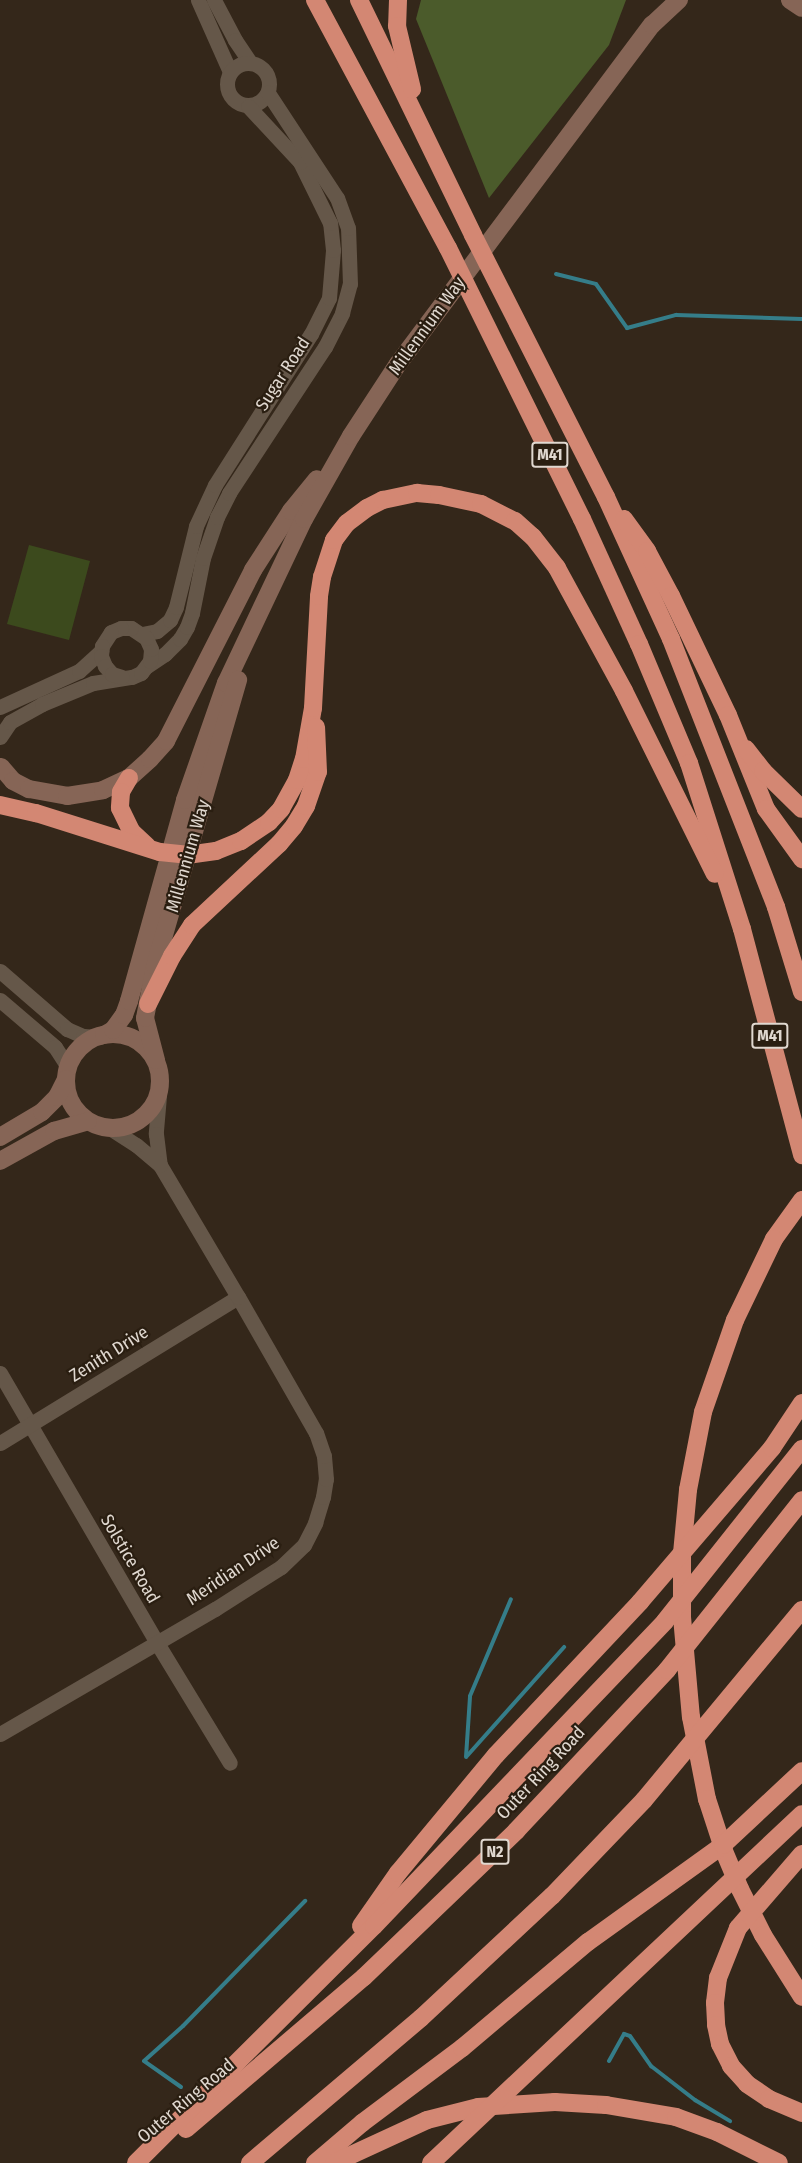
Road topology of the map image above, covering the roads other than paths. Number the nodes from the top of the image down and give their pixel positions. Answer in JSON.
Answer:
{"nodes":[{"id":1,"x":198,"y":0,"type":"edge"},
{"id":2,"x":214,"y":0,"type":"edge"},
{"id":3,"x":315,"y":0,"type":"edge"},
{"id":4,"x":359,"y":0,"type":"edge"},
{"id":5,"x":398,"y":0,"type":"edge"},
{"id":6,"x":661,"y":0,"type":"edge"},
{"id":7,"x":678,"y":0,"type":"edge"},
{"id":8,"x":790,"y":0,"type":"edge"},
{"id":9,"x":802,"y":8,"type":"edge"},
{"id":10,"x":652,"y":25,"type":"junction"},
{"id":11,"x":250,"y":62,"type":"junction"},
{"id":12,"x":230,"y":72,"type":"junction"},
{"id":13,"x":268,"y":93,"type":"junction"},
{"id":14,"x":248,"y":106,"type":"junction"},
{"id":15,"x":424,"y":133,"type":"junction"},
{"id":16,"x":351,"y":436,"type":"junction"},
{"id":17,"x":606,"y":497,"type":"junction"},
{"id":18,"x":142,"y":634,"type":"junction"},
{"id":19,"x":101,"y":651,"type":"junction"},
{"id":20,"x":147,"y":666,"type":"junction"},
{"id":21,"x":122,"y":677,"type":"junction"},
{"id":22,"x":0,"y":707,"type":"edge"},
{"id":23,"x":313,"y":708,"type":"junction"},
{"id":24,"x":736,"y":735,"type":"junction"},
{"id":25,"x":0,"y":737,"type":"edge"},
{"id":26,"x":0,"y":760,"type":"edge"},
{"id":27,"x":0,"y":767,"type":"edge"},
{"id":28,"x":0,"y":775,"type":"edge"},
{"id":29,"x":129,"y":778,"type":"junction"},
{"id":30,"x":0,"y":806,"type":"edge"},
{"id":31,"x":802,"y":809,"type":"edge"},
{"id":32,"x":160,"y":852,"type":"junction"},
{"id":33,"x":802,"y":859,"type":"edge"},
{"id":34,"x":168,"y":897,"type":"junction"},
{"id":35,"x":742,"y":929,"type":"junction"},
{"id":36,"x":0,"y":971,"type":"edge"},
{"id":37,"x":802,"y":992,"type":"edge"},
{"id":38,"x":0,"y":1000,"type":"edge"},
{"id":39,"x":148,"y":1004,"type":"junction"},
{"id":40,"x":102,"y":1036,"type":"junction"},
{"id":41,"x":156,"y":1060,"type":"junction"},
{"id":42,"x":67,"y":1073,"type":"junction"},
{"id":43,"x":159,"y":1096,"type":"junction"},
{"id":44,"x":88,"y":1121,"type":"junction"},
{"id":45,"x":110,"y":1128,"type":"junction"},
{"id":46,"x":0,"y":1137,"type":"edge"},
{"id":47,"x":800,"y":1149,"type":"edge"},
{"id":48,"x":0,"y":1161,"type":"edge"},
{"id":49,"x":802,"y":1164,"type":"edge"},
{"id":50,"x":160,"y":1165,"type":"junction"},
{"id":51,"x":802,"y":1200,"type":"edge"},
{"id":52,"x":238,"y":1297,"type":"junction"},
{"id":53,"x":0,"y":1373,"type":"edge"},
{"id":54,"x":802,"y":1403,"type":"edge"},
{"id":55,"x":30,"y":1426,"type":"junction"},
{"id":56,"x":0,"y":1443,"type":"edge"},
{"id":57,"x":802,"y":1449,"type":"edge"},
{"id":58,"x":802,"y":1500,"type":"edge"},
{"id":59,"x":802,"y":1610,"type":"edge"},
{"id":60,"x":157,"y":1643,"type":"junction"},
{"id":61,"x":0,"y":1734,"type":"edge"},
{"id":62,"x":230,"y":1763,"type":"dead end"},
{"id":63,"x":802,"y":1771,"type":"edge"},
{"id":64,"x":802,"y":1814,"type":"edge"},
{"id":65,"x":802,"y":1854,"type":"edge"},
{"id":66,"x":802,"y":1997,"type":"edge"},
{"id":67,"x":302,"y":1999,"type":"junction"},
{"id":68,"x":802,"y":2113,"type":"edge"},
{"id":69,"x":136,"y":2163,"type":"edge"},
{"id":70,"x":145,"y":2163,"type":"edge"},
{"id":71,"x":250,"y":2163,"type":"edge"},
{"id":72,"x":315,"y":2163,"type":"edge"},
{"id":73,"x":334,"y":2163,"type":"edge"},
{"id":74,"x":431,"y":2163,"type":"edge"},
{"id":75,"x":779,"y":2163,"type":"edge"}],
"edges":[{"from":1,"to":12,"type":"street"},
{"from":2,"to":11,"type":"street"},
{"from":3,"to":35,"type":"highway","number":"M41"},
{"from":4,"to":15,"type":"highway","number":"M41"},
{"from":5,"to":15,"type":"highway"},
{"from":6,"to":10,"type":"street","name":"Millennium Way"},
{"from":7,"to":10,"type":"street","name":"Millennium Way"},
{"from":8,"to":9,"type":"street"},
{"from":10,"to":16,"type":"street","name":"Millennium Way"},
{"from":11,"to":12,"type":"street"},
{"from":11,"to":13,"type":"street"},
{"from":12,"to":14,"type":"street"},
{"from":13,"to":14,"type":"street"},
{"from":13,"to":20,"type":"street","name":"Sugar Road"},
{"from":14,"to":18,"type":"street","name":"Sugar Road"},
{"from":15,"to":17,"type":"highway","number":"M41"},
{"from":16,"to":29,"type":"street"},
{"from":16,"to":34,"type":"street","name":"Millennium Way"},
{"from":17,"to":24,"type":"highway"},
{"from":17,"to":37,"type":"highway","number":"M41"},
{"from":18,"to":19,"type":"street"},
{"from":18,"to":20,"type":"street"},
{"from":19,"to":21,"type":"street"},
{"from":19,"to":22,"type":"street"},
{"from":20,"to":21,"type":"street"},
{"from":21,"to":25,"type":"street"},
{"from":23,"to":32,"type":"highway"},
{"from":23,"to":35,"type":"highway"},
{"from":23,"to":39,"type":"highway"},
{"from":24,"to":31,"type":"highway"},
{"from":24,"to":33,"type":"highway"},
{"from":26,"to":27,"type":"street"},
{"from":27,"to":28,"type":"street"},
{"from":27,"to":29,"type":"street"},
{"from":29,"to":32,"type":"highway"},
{"from":30,"to":32,"type":"highway"},
{"from":34,"to":39,"type":"street","name":"Millennium Way"},
{"from":34,"to":40,"type":"street","name":"Millennium Way"},
{"from":35,"to":47,"type":"highway","number":"M41"},
{"from":36,"to":40,"type":"street"},
{"from":38,"to":42,"type":"street"},
{"from":39,"to":41,"type":"street","name":"Millennium Way"},
{"from":40,"to":41,"type":"street"},
{"from":40,"to":42,"type":"street"},
{"from":41,"to":43,"type":"street"},
{"from":42,"to":44,"type":"street"},
{"from":42,"to":46,"type":"street"},
{"from":43,"to":45,"type":"street"},
{"from":43,"to":50,"type":"street","name":"Meridian Drive"},
{"from":44,"to":45,"type":"street"},
{"from":44,"to":48,"type":"street"},
{"from":45,"to":50,"type":"street","name":"Meridian Drive"},
{"from":47,"to":49,"type":"highway"},
{"from":50,"to":52,"type":"street","name":"Meridian Drive"},
{"from":51,"to":66,"type":"highway"},
{"from":52,"to":55,"type":"street","name":"Zenith Drive"},
{"from":52,"to":60,"type":"street","name":"Meridian Drive"},
{"from":53,"to":55,"type":"street","name":"Solstice Road"},
{"from":54,"to":67,"type":"highway"},
{"from":55,"to":56,"type":"street","name":"Zenith Drive"},
{"from":55,"to":60,"type":"street","name":"Solstice Road"},
{"from":57,"to":67,"type":"highway"},
{"from":58,"to":70,"type":"highway","name":"Outer Ring Road","number":"N2"},
{"from":59,"to":71,"type":"highway"},
{"from":60,"to":61,"type":"street","name":"Meridian Drive"},
{"from":60,"to":62,"type":"street","name":"Solstice Road"},
{"from":63,"to":72,"type":"highway"},
{"from":64,"to":74,"type":"highway"},
{"from":65,"to":68,"type":"highway"},
{"from":67,"to":69,"type":"highway"},
{"from":73,"to":75,"type":"highway"}]}
